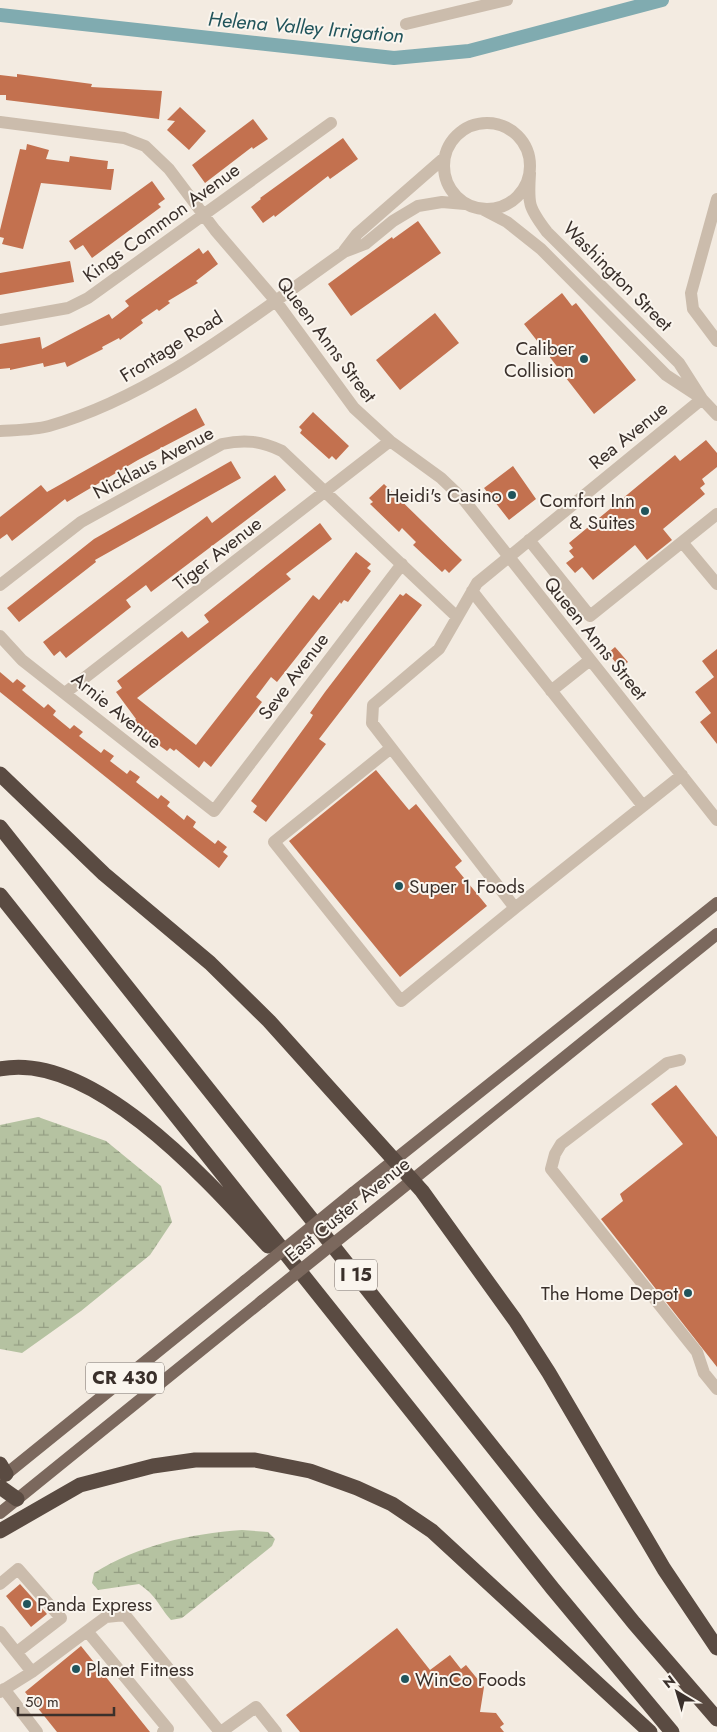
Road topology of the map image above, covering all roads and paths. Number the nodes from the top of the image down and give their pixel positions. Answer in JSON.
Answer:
{"nodes":[{"id":1,"x":507,"y":0,"type":"edge"},
{"id":2,"x":458,"y":6,"type":"edge"},
{"id":3,"x":406,"y":24,"type":"dead end"},
{"id":4,"x":0,"y":122,"type":"edge"},
{"id":5,"x":331,"y":123,"type":"dead end"},
{"id":6,"x":444,"y":158,"type":"junction"},
{"id":7,"x":530,"y":173,"type":"junction"},
{"id":8,"x":717,"y":199,"type":"edge"},
{"id":9,"x":465,"y":204,"type":"junction"},
{"id":10,"x":484,"y":210,"type":"junction"},
{"id":11,"x":203,"y":214,"type":"junction"},
{"id":12,"x":344,"y":252,"type":"junction"},
{"id":13,"x":275,"y":300,"type":"junction"},
{"id":14,"x":0,"y":320,"type":"edge"},
{"id":15,"x":717,"y":341,"type":"edge"},
{"id":16,"x":702,"y":399,"type":"junction"},
{"id":17,"x":717,"y":415,"type":"edge"},
{"id":18,"x":0,"y":431,"type":"edge"},
{"id":19,"x":390,"y":441,"type":"junction"},
{"id":20,"x":326,"y":492,"type":"junction"},
{"id":21,"x":717,"y":514,"type":"edge"},
{"id":22,"x":529,"y":540,"type":"junction"},
{"id":23,"x":682,"y":542,"type":"junction"},
{"id":24,"x":507,"y":557,"type":"junction"},
{"id":25,"x":402,"y":564,"type":"junction"},
{"id":26,"x":0,"y":584,"type":"edge"},
{"id":27,"x":717,"y":584,"type":"edge"},
{"id":28,"x":472,"y":591,"type":"junction"},
{"id":29,"x":457,"y":618,"type":"junction"},
{"id":30,"x":0,"y":636,"type":"edge"},
{"id":31,"x":590,"y":660,"type":"junction"},
{"id":32,"x":551,"y":691,"type":"junction"},
{"id":33,"x":66,"y":693,"type":"junction"},
{"id":34,"x":390,"y":748,"type":"junction"},
{"id":35,"x":0,"y":774,"type":"edge"},
{"id":36,"x":682,"y":775,"type":"junction"},
{"id":37,"x":643,"y":806,"type":"junction"},
{"id":38,"x":214,"y":811,"type":"joint"},
{"id":39,"x":717,"y":820,"type":"edge"},
{"id":40,"x":0,"y":827,"type":"edge"},
{"id":41,"x":0,"y":895,"type":"edge"},
{"id":42,"x":717,"y":903,"type":"edge"},
{"id":43,"x":515,"y":908,"type":"junction"},
{"id":44,"x":715,"y":937,"type":"edge"},
{"id":45,"x":680,"y":1060,"type":"dead end"},
{"id":46,"x":0,"y":1069,"type":"edge"},
{"id":47,"x":394,"y":1160,"type":"junction"},
{"id":48,"x":412,"y":1181,"type":"junction"},
{"id":49,"x":348,"y":1332,"type":"junction"},
{"id":50,"x":717,"y":1389,"type":"edge"},
{"id":51,"x":1,"y":1476,"type":"edge"},
{"id":52,"x":17,"y":1499,"type":"junction"},
{"id":53,"x":0,"y":1513,"type":"edge"},
{"id":54,"x":0,"y":1531,"type":"edge"},
{"id":55,"x":0,"y":1584,"type":"edge"},
{"id":56,"x":87,"y":1631,"type":"junction"},
{"id":57,"x":0,"y":1632,"type":"edge"},
{"id":58,"x":717,"y":1648,"type":"edge"},
{"id":59,"x":17,"y":1652,"type":"junction"},
{"id":60,"x":32,"y":1672,"type":"junction"},
{"id":61,"x":2,"y":1691,"type":"edge"},
{"id":62,"x":717,"y":1720,"type":"edge"},
{"id":63,"x":37,"y":1732,"type":"edge"},
{"id":64,"x":164,"y":1732,"type":"edge"},
{"id":65,"x":221,"y":1732,"type":"edge"},
{"id":66,"x":276,"y":1732,"type":"edge"},
{"id":67,"x":650,"y":1732,"type":"edge"},
{"id":68,"x":672,"y":1732,"type":"edge"}],
"edges":[{"from":1,"to":2,"type":"street"},
{"from":2,"to":3,"type":"street"},
{"from":4,"to":11,"type":"street","name":"Queen Anns Street"},
{"from":5,"to":11,"type":"street","name":"Kings Common Avenue"},
{"from":6,"to":7,"type":"street"},
{"from":6,"to":9,"type":"street"},
{"from":6,"to":12,"type":"street","name":"Frontage Road"},
{"from":7,"to":10,"type":"street"},
{"from":7,"to":16,"type":"street","name":"Washington Street"},
{"from":8,"to":15,"type":"street"},
{"from":9,"to":10,"type":"street"},
{"from":9,"to":12,"type":"street","name":"Frontage Road"},
{"from":10,"to":16,"type":"street","name":"Washington Street"},
{"from":11,"to":13,"type":"street","name":"Queen Anns Street"},
{"from":11,"to":14,"type":"street","name":"Kings Common Avenue"},
{"from":12,"to":13,"type":"street","name":"Frontage Road"},
{"from":13,"to":18,"type":"street","name":"Frontage Road"},
{"from":13,"to":19,"type":"street","name":"Queen Anns Street"},
{"from":16,"to":17,"type":"street","name":"Washington Street"},
{"from":16,"to":22,"type":"street","name":"Rea Avenue"},
{"from":19,"to":20,"type":"street","name":"Tiger Avenue"},
{"from":19,"to":24,"type":"street","name":"Queen Anns Street"},
{"from":20,"to":25,"type":"street","name":"Nicklaus Avenue"},
{"from":20,"to":26,"type":"street","name":"Nicklaus Avenue"},
{"from":20,"to":33,"type":"street","name":"Tiger Avenue"},
{"from":21,"to":23,"type":"street"},
{"from":22,"to":23,"type":"street"},
{"from":22,"to":24,"type":"street","name":"Rea Avenue"},
{"from":23,"to":27,"type":"street"},
{"from":24,"to":28,"type":"street","name":"Rea Avenue"},
{"from":24,"to":31,"type":"street","name":"Queen Anns Street"},
{"from":25,"to":29,"type":"street","name":"Nicklaus Avenue"},
{"from":25,"to":38,"type":"street","name":"Seve Avenue"},
{"from":28,"to":29,"type":"street","name":"Rea Avenue"},
{"from":28,"to":32,"type":"street"},
{"from":29,"to":34,"type":"street","name":"Rea Avenue"},
{"from":30,"to":33,"type":"street","name":"Arnie Avenue"},
{"from":31,"to":32,"type":"street"},
{"from":31,"to":36,"type":"street","name":"Queen Anns Street"},
{"from":32,"to":37,"type":"street"},
{"from":33,"to":38,"type":"street","name":"Arnie Avenue"},
{"from":34,"to":43,"type":"street","name":"Rea Avenue"},
{"from":34,"to":43,"type":"street"},
{"from":35,"to":47,"type":"highway"},
{"from":36,"to":37,"type":"street"},
{"from":36,"to":39,"type":"street","name":"Queen Anns Street"},
{"from":37,"to":43,"type":"street"},
{"from":40,"to":62,"type":"highway","number":"I 15"},
{"from":41,"to":49,"type":"highway","number":"I 15"},
{"from":42,"to":47,"type":"main road","name":"East Custer Avenue","number":"CR 430"},
{"from":44,"to":48,"type":"main road","name":"East Custer Avenue","number":"CR 430"},
{"from":45,"to":50,"type":"street"},
{"from":46,"to":49,"type":"highway"},
{"from":47,"to":48,"type":"highway"},
{"from":47,"to":51,"type":"main road","name":"East Custer Avenue","number":"CR 430","bridge":true},
{"from":48,"to":52,"type":"main road","name":"East Custer Avenue","number":"CR 430","bridge":true},
{"from":48,"to":58,"type":"highway"},
{"from":49,"to":68,"type":"highway","number":"I 15"},
{"from":51,"to":52,"type":"highway"},
{"from":52,"to":53,"type":"main road","name":"East Custer Avenue","number":"CR 430"},
{"from":54,"to":67,"type":"highway"},
{"from":55,"to":59,"type":"street"},
{"from":56,"to":60,"type":"street"},
{"from":56,"to":64,"type":"street"},
{"from":56,"to":65,"type":"street"},
{"from":57,"to":59,"type":"street"},
{"from":59,"to":60,"type":"street"},
{"from":60,"to":61,"type":"street"},
{"from":61,"to":63,"type":"street"},
{"from":65,"to":66,"type":"street"}]}
